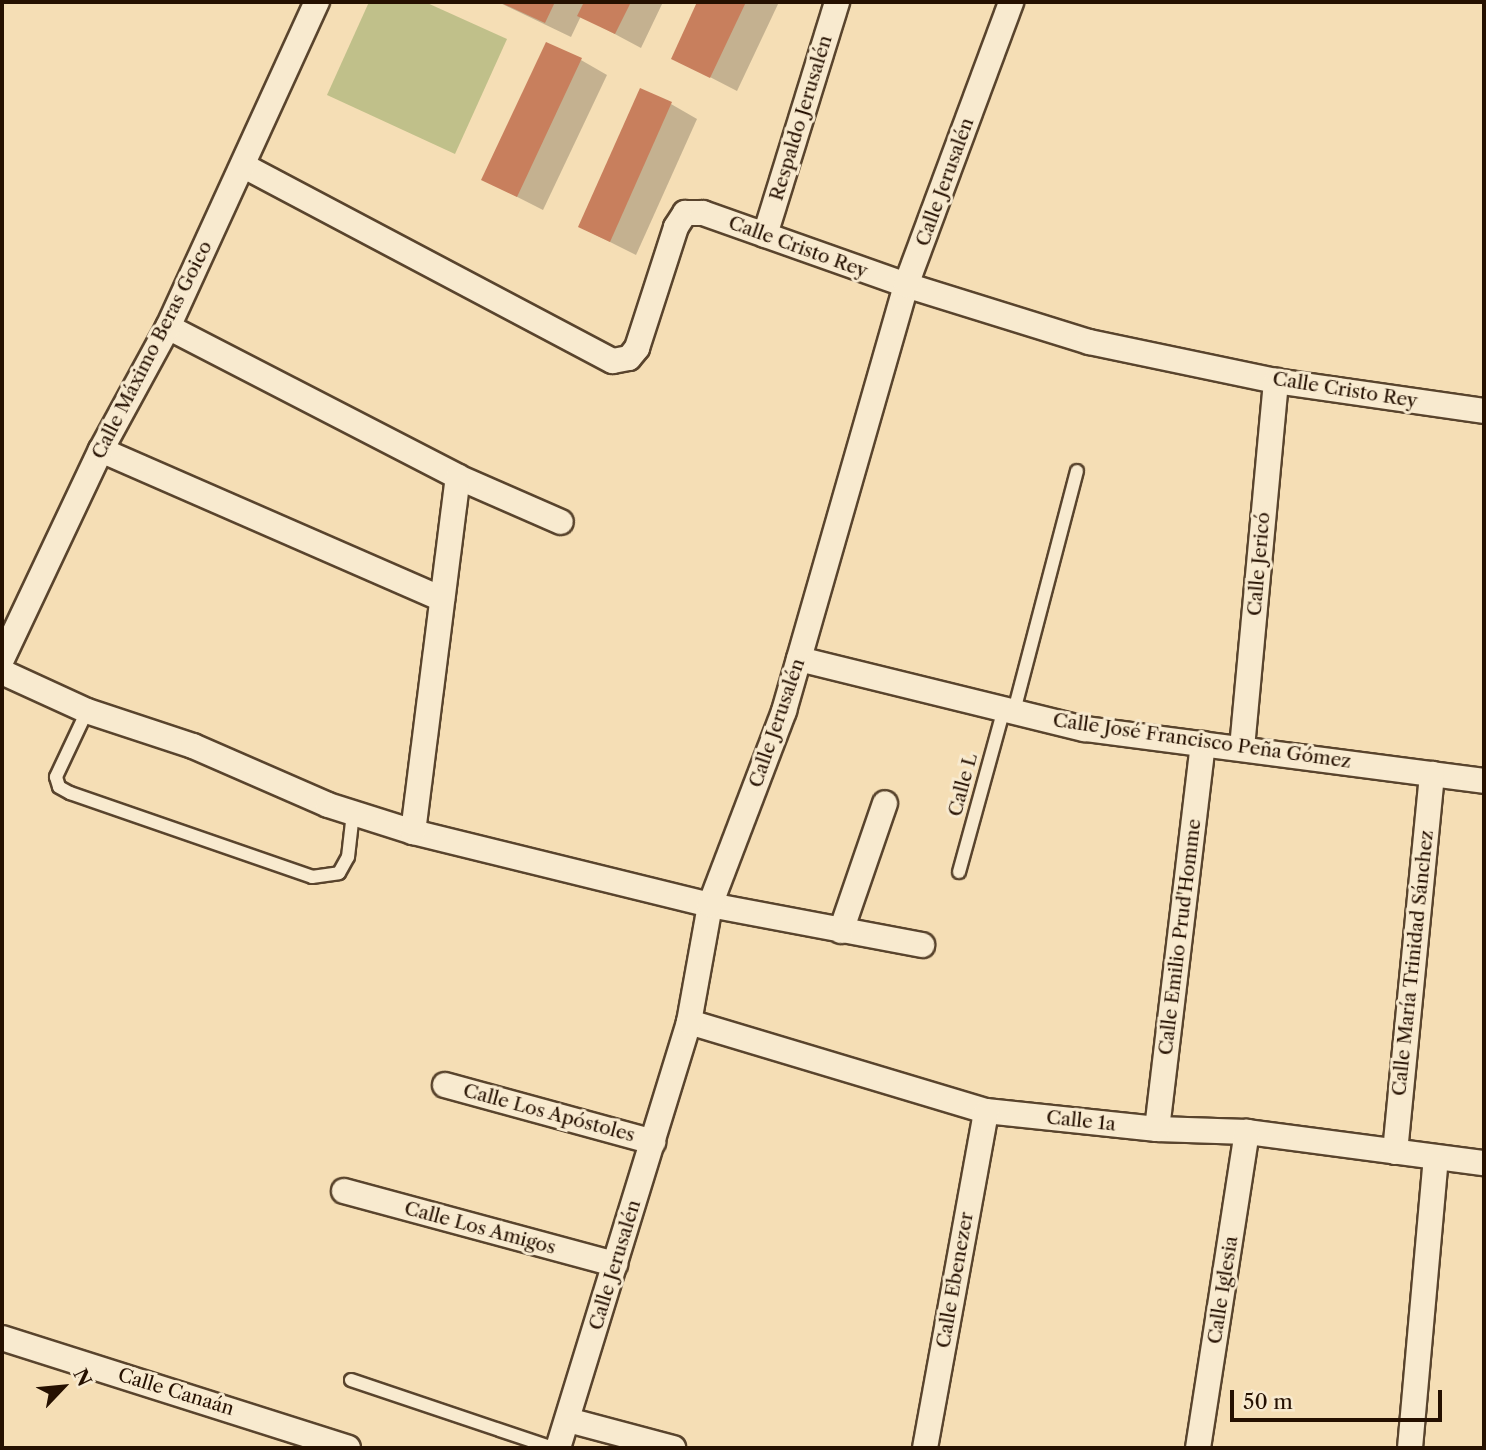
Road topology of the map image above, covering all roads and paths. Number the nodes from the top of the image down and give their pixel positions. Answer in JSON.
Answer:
{"nodes":[{"id":1,"x":317,"y":2,"type":"edge"},
{"id":2,"x":837,"y":2,"type":"edge"},
{"id":3,"x":1012,"y":2,"type":"edge"},
{"id":4,"x":244,"y":166,"type":"junction"},
{"id":5,"x":765,"y":235,"type":"junction"},
{"id":6,"x":906,"y":285,"type":"junction"},
{"id":7,"x":169,"y":327,"type":"junction"},
{"id":8,"x":1276,"y":381,"type":"junction"},
{"id":9,"x":1484,"y":411,"type":"edge"},
{"id":10,"x":101,"y":450,"type":"junction"},
{"id":11,"x":1077,"y":471,"type":"dead end"},
{"id":12,"x":458,"y":477,"type":"junction"},
{"id":13,"x":561,"y":522,"type":"dead end"},
{"id":14,"x":442,"y":599,"type":"junction"},
{"id":15,"x":2,"y":659,"type":"edge"},
{"id":16,"x":799,"y":659,"type":"junction"},
{"id":17,"x":2,"y":672,"type":"edge"},
{"id":18,"x":1009,"y":710,"type":"junction"},
{"id":19,"x":87,"y":711,"type":"junction"},
{"id":20,"x":1203,"y":744,"type":"junction"},
{"id":21,"x":1242,"y":748,"type":"junction"},
{"id":22,"x":1432,"y":774,"type":"junction"},
{"id":23,"x":1484,"y":781,"type":"edge"},
{"id":24,"x":885,"y":803,"type":"dead end"},
{"id":25,"x":353,"y":813,"type":"junction"},
{"id":26,"x":413,"y":832,"type":"junction"},
{"id":27,"x":959,"y":872,"type":"dead end"},
{"id":28,"x":710,"y":905,"type":"junction"},
{"id":29,"x":841,"y":931,"type":"junction"},
{"id":30,"x":922,"y":945,"type":"dead end"},
{"id":31,"x":689,"y":1022,"type":"junction"},
{"id":32,"x":445,"y":1085,"type":"dead end"},
{"id":33,"x":986,"y":1111,"type":"junction"},
{"id":34,"x":1157,"y":1129,"type":"junction"},
{"id":35,"x":1247,"y":1132,"type":"junction"},
{"id":36,"x":653,"y":1142,"type":"junction"},
{"id":37,"x":1395,"y":1152,"type":"junction"},
{"id":38,"x":1436,"y":1157,"type":"junction"},
{"id":39,"x":1484,"y":1163,"type":"edge"},
{"id":40,"x":344,"y":1191,"type":"dead end"},
{"id":41,"x":615,"y":1264,"type":"junction"},
{"id":42,"x":2,"y":1338,"type":"edge"},
{"id":43,"x":351,"y":1380,"type":"dead end"},
{"id":44,"x":568,"y":1420,"type":"junction"},
{"id":45,"x":348,"y":1448,"type":"edge"},
{"id":46,"x":556,"y":1448,"type":"edge"},
{"id":47,"x":673,"y":1448,"type":"edge"},
{"id":48,"x":925,"y":1448,"type":"edge"},
{"id":49,"x":1198,"y":1448,"type":"edge"},
{"id":50,"x":1410,"y":1448,"type":"edge"}],
"edges":[{"from":1,"to":4,"type":"street","name":"Calle Máximo Beras Goico"},
{"from":2,"to":5,"type":"street","name":"Respaldo Jerusalén"},
{"from":3,"to":6,"type":"street","name":"Calle Jerusalén"},
{"from":4,"to":5,"type":"street","name":"Calle Cristo Rey"},
{"from":4,"to":7,"type":"street","name":"Calle Máximo Beras Goico"},
{"from":5,"to":6,"type":"street","name":"Calle Cristo Rey"},
{"from":6,"to":8,"type":"street","name":"Calle Cristo Rey"},
{"from":6,"to":16,"type":"street","name":"Calle Jerusalén"},
{"from":7,"to":10,"type":"street","name":"Calle Máximo Beras Goico"},
{"from":7,"to":12,"type":"street"},
{"from":8,"to":9,"type":"street","name":"Calle Cristo Rey"},
{"from":8,"to":21,"type":"street","name":"Calle Jericó"},
{"from":10,"to":14,"type":"street"},
{"from":10,"to":15,"type":"street","name":"Calle Máximo Beras Goico"},
{"from":11,"to":18,"type":"lane","name":"Calle L"},
{"from":12,"to":13,"type":"street"},
{"from":12,"to":14,"type":"street"},
{"from":14,"to":26,"type":"street"},
{"from":16,"to":18,"type":"street","name":"Calle José Francisco Peña Gómez"},
{"from":16,"to":28,"type":"street","name":"Calle Jerusalén"},
{"from":17,"to":19,"type":"street"},
{"from":18,"to":20,"type":"street","name":"Calle José Francisco Peña Gómez"},
{"from":18,"to":27,"type":"lane","name":"Calle L"},
{"from":19,"to":25,"type":"street"},
{"from":19,"to":25,"type":"lane"},
{"from":20,"to":21,"type":"street","name":"Calle José Francisco Peña Gómez"},
{"from":20,"to":34,"type":"street","name":"Calle Emilio Prud'Homme"},
{"from":21,"to":22,"type":"street","name":"Calle José Francisco Peña Gómez"},
{"from":22,"to":23,"type":"street","name":"Calle José Francisco Peña Gómez"},
{"from":22,"to":37,"type":"street","name":"Calle María Trinidad Sánchez"},
{"from":24,"to":29,"type":"street"},
{"from":25,"to":26,"type":"street"},
{"from":26,"to":28,"type":"street"},
{"from":28,"to":29,"type":"street"},
{"from":28,"to":31,"type":"street","name":"Calle Jerusalén"},
{"from":29,"to":30,"type":"street"},
{"from":31,"to":33,"type":"street","name":"Calle 1a"},
{"from":31,"to":36,"type":"street","name":"Calle Jerusalén"},
{"from":32,"to":36,"type":"street","name":"Calle Los Apóstoles"},
{"from":33,"to":34,"type":"street","name":"Calle 1a"},
{"from":33,"to":48,"type":"street","name":"Calle Ebenezer"},
{"from":34,"to":35,"type":"street","name":"Calle 1a"},
{"from":35,"to":37,"type":"street","name":"Calle 1a"},
{"from":35,"to":49,"type":"street","name":"Calle Iglesia"},
{"from":36,"to":41,"type":"street","name":"Calle Jerusalén"},
{"from":37,"to":38,"type":"street","name":"Calle 1a"},
{"from":38,"to":39,"type":"street","name":"Calle 1a"},
{"from":38,"to":50,"type":"street"},
{"from":40,"to":41,"type":"street","name":"Calle Los Amigos"},
{"from":41,"to":44,"type":"street","name":"Calle Jerusalén"},
{"from":42,"to":45,"type":"street","name":"Calle Canaán"},
{"from":43,"to":46,"type":"lane"},
{"from":44,"to":46,"type":"street","name":"Calle Jerusalén"},
{"from":44,"to":47,"type":"street"}]}
